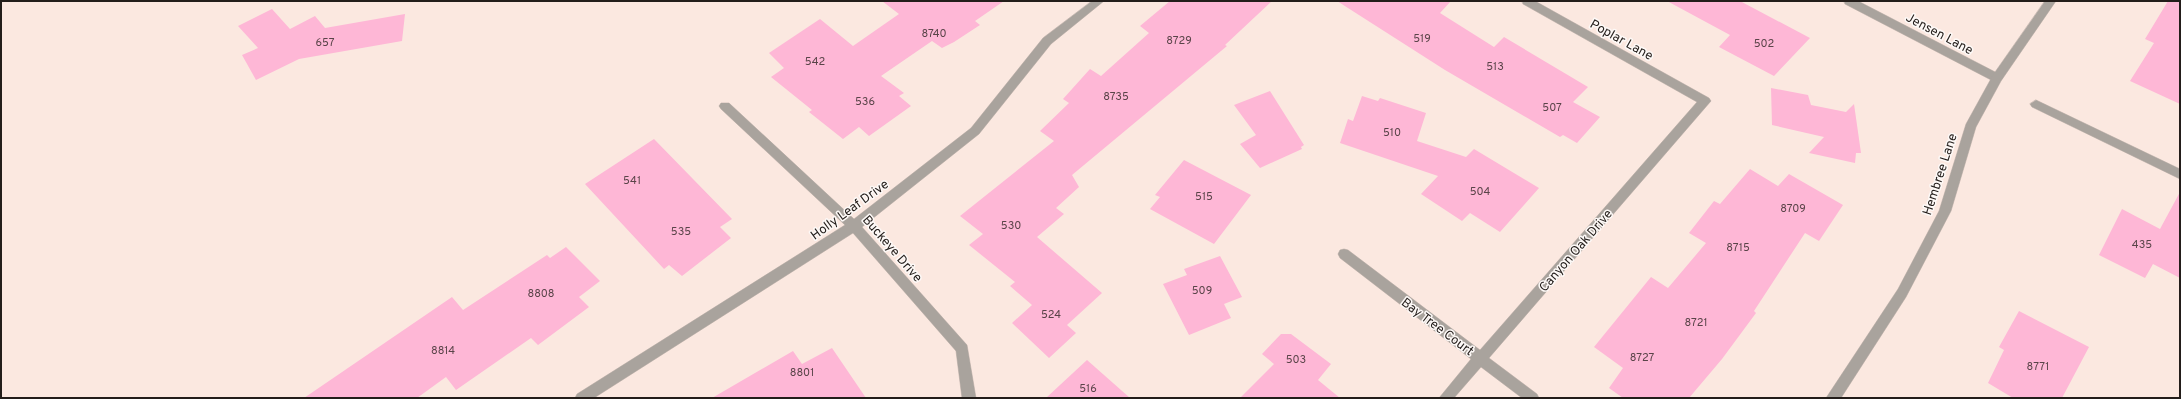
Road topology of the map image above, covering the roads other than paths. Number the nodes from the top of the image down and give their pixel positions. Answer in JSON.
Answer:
{"nodes":[{"id":1,"x":1099,"y":1,"type":"edge"},
{"id":2,"x":1527,"y":1,"type":"edge"},
{"id":3,"x":1849,"y":1,"type":"edge"},
{"id":4,"x":2051,"y":1,"type":"edge"},
{"id":5,"x":1997,"y":78,"type":"junction"},
{"id":6,"x":1704,"y":101,"type":"joint"},
{"id":7,"x":2036,"y":104,"type":"dead end"},
{"id":8,"x":725,"y":106,"type":"dead end"},
{"id":9,"x":2180,"y":174,"type":"edge"},
{"id":10,"x":854,"y":226,"type":"junction"},
{"id":11,"x":1344,"y":254,"type":"dead end"},
{"id":12,"x":1480,"y":358,"type":"junction"},
{"id":13,"x":582,"y":398,"type":"edge"},
{"id":14,"x":969,"y":398,"type":"edge"},
{"id":15,"x":1446,"y":398,"type":"edge"},
{"id":16,"x":1532,"y":398,"type":"edge"},
{"id":17,"x":1834,"y":398,"type":"edge"}],
"edges":[{"from":1,"to":10,"type":"street","name":"Holly Leaf Drive"},
{"from":2,"to":6,"type":"street","name":"Poplar Lane"},
{"from":3,"to":5,"type":"street","name":"Jensen Lane"},
{"from":4,"to":5,"type":"street","name":"Hembree Lane"},
{"from":5,"to":17,"type":"street","name":"Hembree Lane"},
{"from":6,"to":12,"type":"street","name":"Canyon Oak Drive"},
{"from":7,"to":9,"type":"street"},
{"from":8,"to":10,"type":"street","name":"Buckeye Drive"},
{"from":10,"to":13,"type":"street","name":"Holly Leaf Drive"},
{"from":10,"to":14,"type":"street","name":"Buckeye Drive"},
{"from":11,"to":12,"type":"street","name":"Bay Tree Court"},
{"from":12,"to":15,"type":"street","name":"Canyon Oak Drive"},
{"from":12,"to":16,"type":"street","name":"Bay Tree Court"}]}
